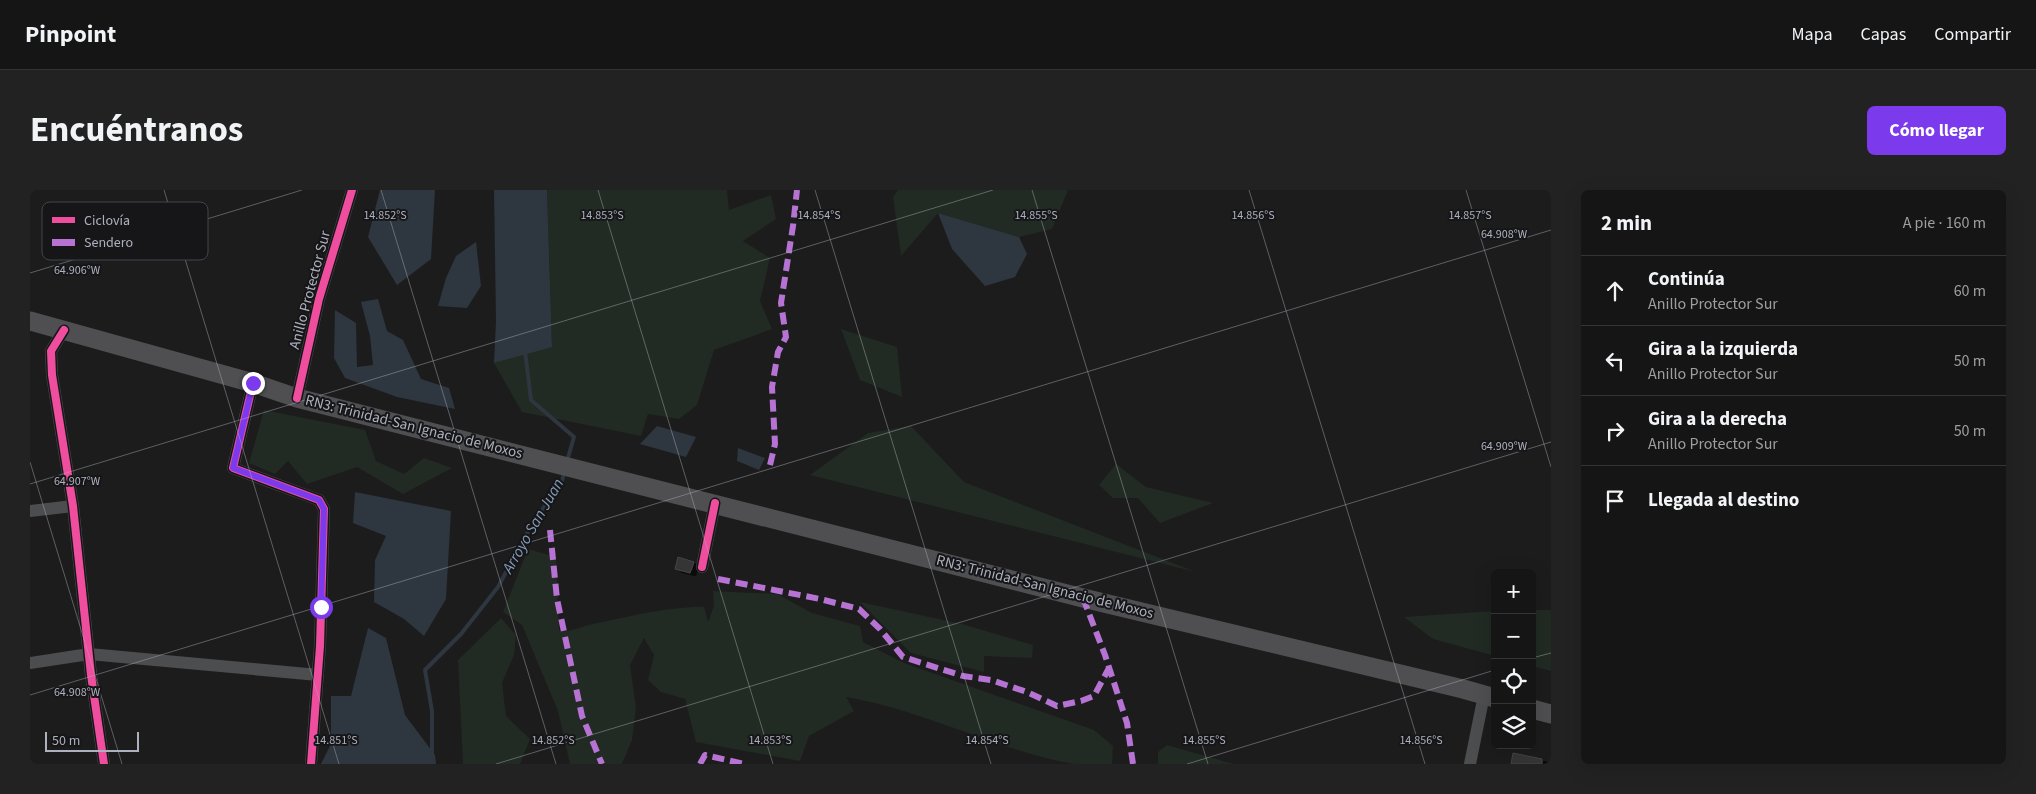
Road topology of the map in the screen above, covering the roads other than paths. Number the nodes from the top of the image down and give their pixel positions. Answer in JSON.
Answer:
{"nodes":[{"id":1,"x":352,"y":190,"type":"edge"},
{"id":2,"x":30,"y":322,"type":"edge"},
{"id":3,"x":64,"y":330,"type":"junction"},
{"id":4,"x":253,"y":383,"type":"junction"},
{"id":5,"x":297,"y":398,"type":"junction"},
{"id":6,"x":715,"y":503,"type":"junction"},
{"id":7,"x":73,"y":506,"type":"junction"},
{"id":8,"x":30,"y":511,"type":"edge"},
{"id":9,"x":702,"y":567,"type":"dead end"},
{"id":10,"x":89,"y":654,"type":"junction"},
{"id":11,"x":30,"y":663,"type":"edge"},
{"id":12,"x":318,"y":675,"type":"junction"},
{"id":13,"x":1489,"y":697,"type":"edge"},
{"id":14,"x":1536,"y":710,"type":"edge"},
{"id":15,"x":1551,"y":714,"type":"edge"},
{"id":16,"x":104,"y":764,"type":"edge"},
{"id":17,"x":311,"y":764,"type":"edge"},
{"id":18,"x":1470,"y":764,"type":"edge"}],
"edges":[{"from":1,"to":5,"type":"street","name":"Anillo Protector Sur"},
{"from":2,"to":3,"type":"highway","name":"RN3: Trinidad-San Ignacio de Moxos"},
{"from":3,"to":4,"type":"highway","name":"RN3: Trinidad-San Ignacio de Moxos"},
{"from":3,"to":7,"type":"street"},
{"from":4,"to":5,"type":"highway","name":"RN3: Trinidad-San Ignacio de Moxos"},
{"from":4,"to":12,"type":"street"},
{"from":5,"to":6,"type":"highway","name":"RN3: Trinidad-San Ignacio de Moxos"},
{"from":6,"to":9,"type":"street"},
{"from":6,"to":13,"type":"highway","name":"RN3: Trinidad-San Ignacio de Moxos"},
{"from":7,"to":8,"type":"street"},
{"from":7,"to":10,"type":"street"},
{"from":10,"to":11,"type":"street"},
{"from":10,"to":12,"type":"street"},
{"from":10,"to":16,"type":"street"},
{"from":12,"to":17,"type":"street"},
{"from":13,"to":18,"type":"street"},
{"from":14,"to":15,"type":"highway"}]}
